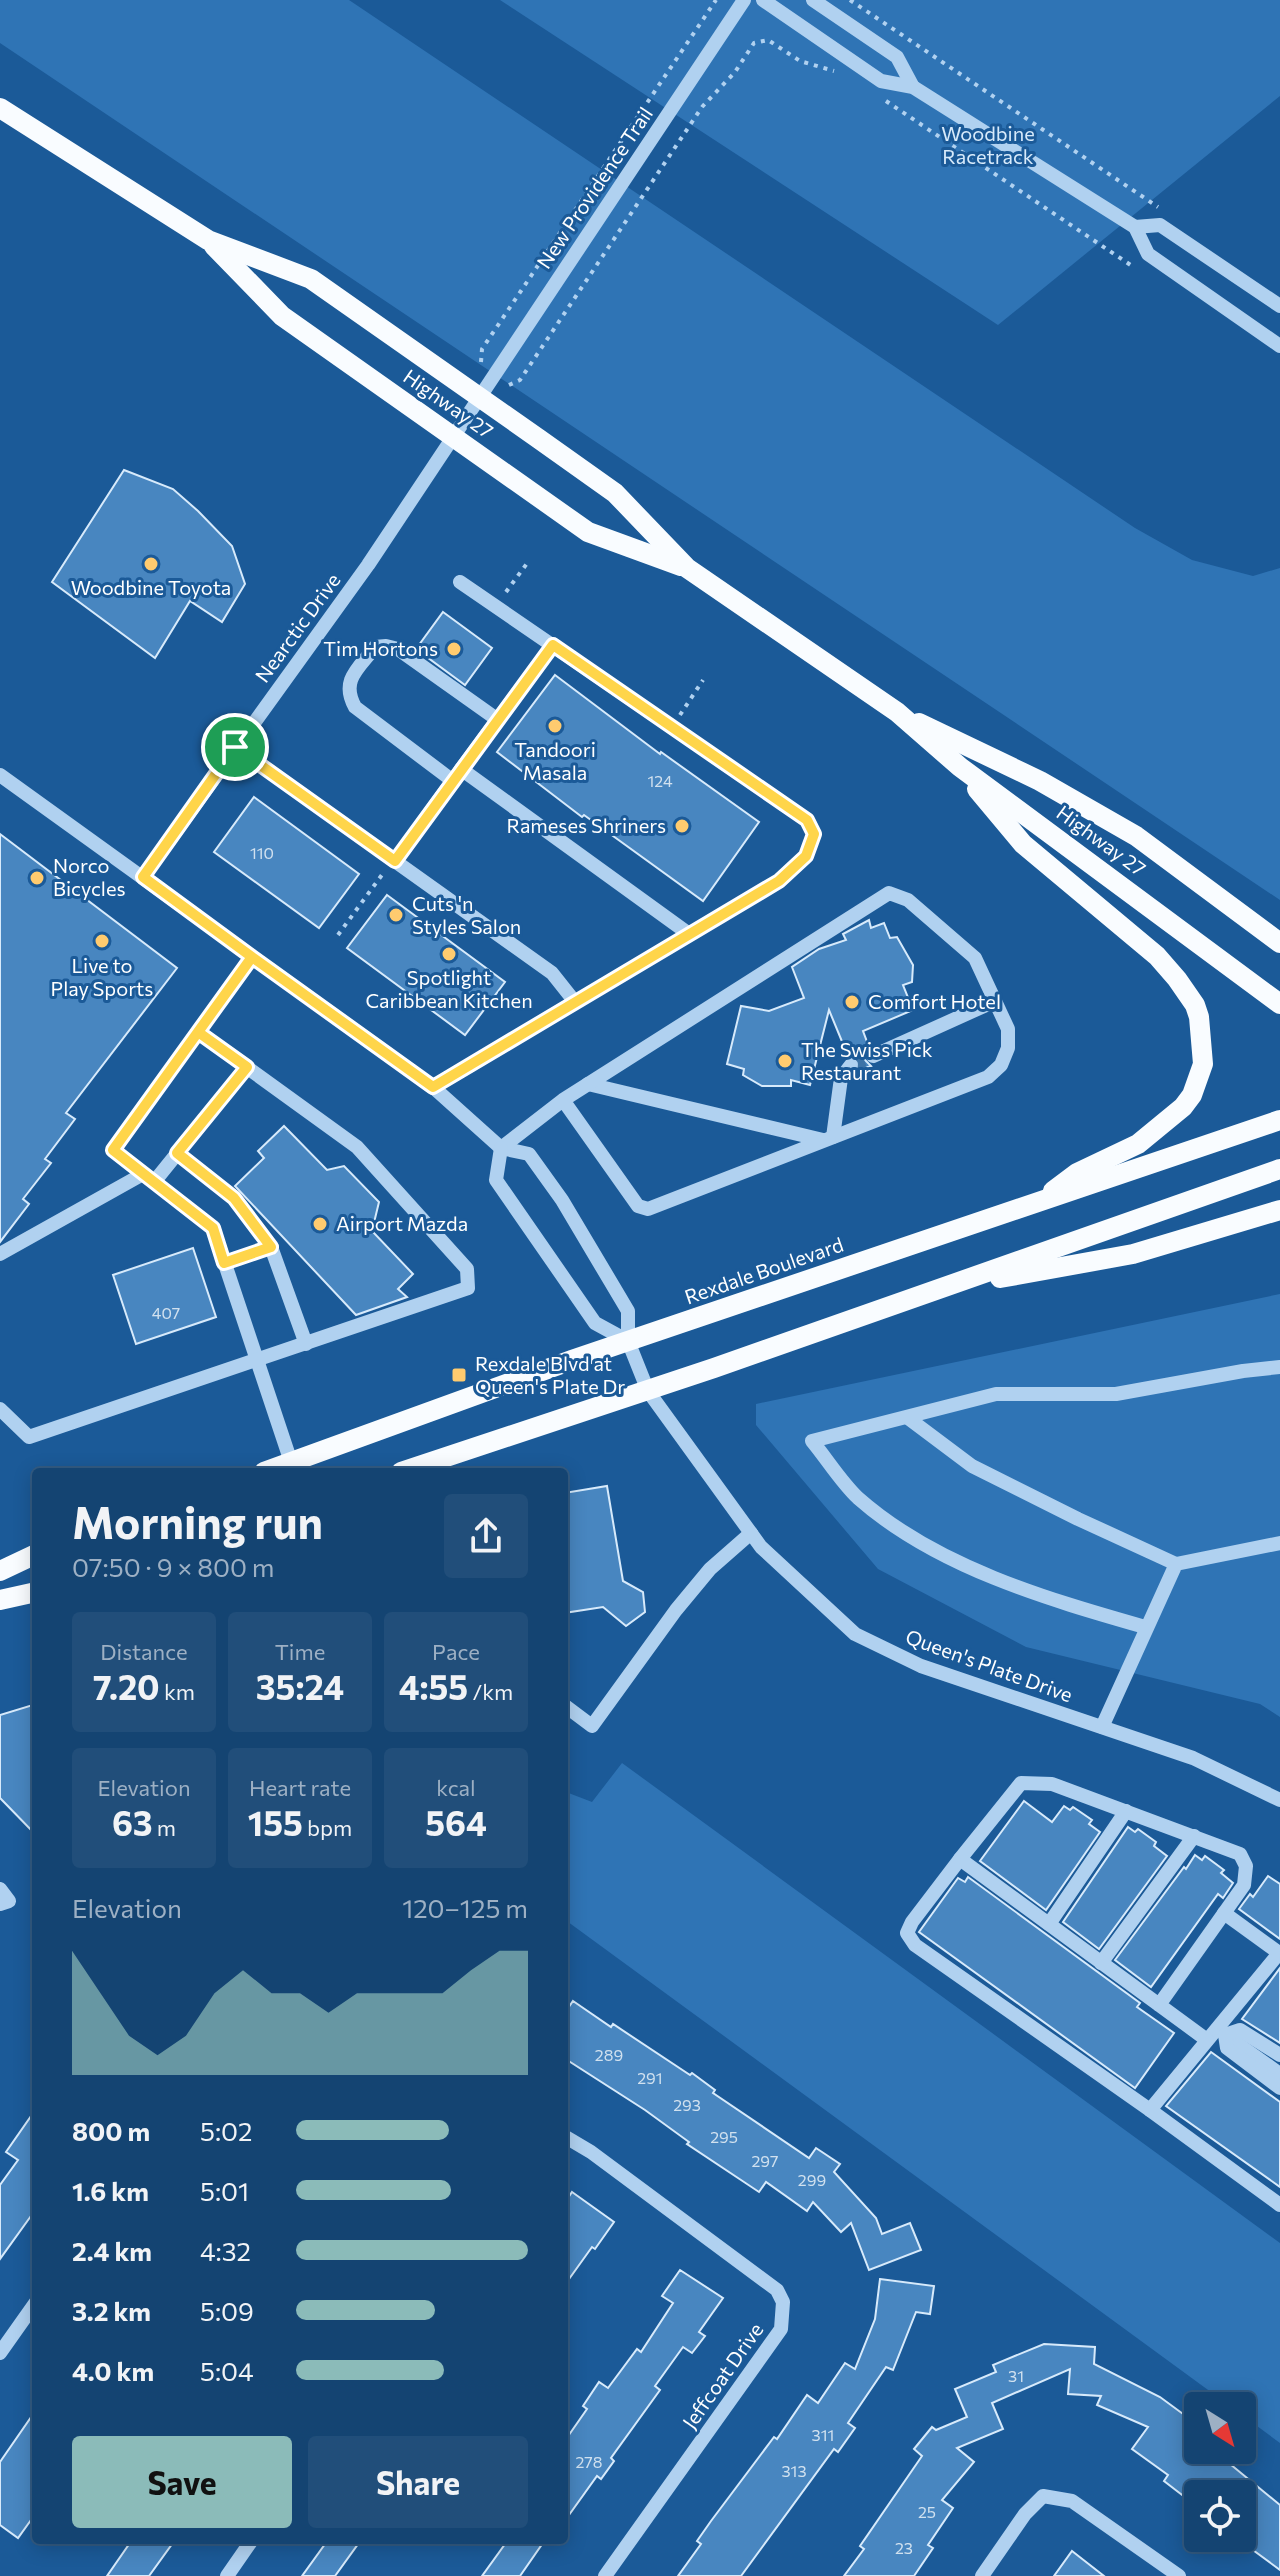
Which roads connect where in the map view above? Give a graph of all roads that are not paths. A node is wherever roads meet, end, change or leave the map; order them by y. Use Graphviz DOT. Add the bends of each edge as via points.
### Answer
graph roads {
  1 [pos="744,0"];
  2 [pos="763,0"];
  3 [pos="813,0"];
  4 [pos="913,87"];
  5 [pos="0,108"];
  6 [pos="1135,227"];
  7 [pos="208,240"];
  8 [pos="1280,306"];
  9 [pos="1277,338"];
  10 [pos="479,398"];
  11 [pos="453,437"];
  12 [pos="687,568"];
  13 [pos="460,582"];
  14 [pos="553,645"];
  15 [pos="897,712"];
  16 [pos="498,720"];
  17 [pos="235,747"];
  18 [pos="960,767"];
  19 [pos="0,775"];
  20 [pos="457,775"];
  21 [pos="394,860"];
  22 [pos="143,877"];
  23 [pos="689,934"];
  24 [pos="1280,943"];
  25 [pos="252,957"];
  26 [pos="995,1001"];
  27 [pos="575,1002"];
  28 [pos="1280,1004"];
  29 [pos="198,1032"];
  30 [pos="873,1056"];
  31 [pos="851,1065"];
  32 [pos="247,1067"];
  33 [pos="588,1084"];
  34 [pos="433,1087"];
  35 [pos="563,1100"];
  36 [pos="1280,1120"];
  37 [pos="828,1139"];
  38 [pos="501,1148"];
  39 [pos="177,1153"];
  40 [pos="1280,1169"];
  41 [pos="148,1178"];
  42 [pos="1036,1204"];
  43 [pos="1280,1210"];
  44 [pos="271,1247"];
  45 [pos="0,1254"];
  46 [pos="224,1263"];
  47 [pos="941,1289"];
  48 [pos="628,1341"];
  49 [pos="306,1344"];
  50 [pos="257,1360"];
  51 [pos="1280,1367"];
  52 [pos="648,1391"];
  53 [pos="0,1409"];
  54 [pos="908,1418"];
  55 [pos="291,1462"];
  56 [pos="275,1468"];
  57 [pos="413,1468"];
  58 [pos="751,1533"];
  59 [pos="1280,1543"];
  60 [pos="32,1556"];
  61 [pos="1176,1564"];
  62 [pos="0,1571"];
  63 [pos="32,1593"];
  64 [pos="0,1600"];
  65 [pos="1145,1627"];
  66 [pos="568,1708"];
  67 [pos="1102,1727"];
  68 [pos="1280,1800"];
  69 [pos="1126,1811"];
  70 [pos="1194,1836"];
  71 [pos="960,1859"];
  72 [pos="0,1889"];
  73 [pos="0,1904"];
  74 [pos="1224,1913"];
  75 [pos="1049,1924"];
  76 [pos="1279,1952"];
  77 [pos="1101,1963"];
  78 [pos="1159,2005"];
  79 [pos="1216,2035"];
  80 [pos="1280,2055"];
  81 [pos="1280,2074"];
  82 [pos="1280,2088"];
  83 [pos="1150,2110"];
  84 [pos="568,2138"];
  85 [pos="1280,2205"];
  86 [pos="32,2308"];
  87 [pos="0,2353"];
  88 [pos="249,2544"];
  89 [pos="227,2576"];
  90 [pos="605,2576"];
  91 [pos="982,2576"];
  92 [pos="1179,2576"];
  1 -- 10 [label="street, New Providence Trail"];
  2 -- 4 [label="street" via="881,81"];
  3 -- 4 [label="street" via="897,57"];
  4 -- 6 [label="street"];
  5 -- 7 [label="main road, Highway 27"];
  6 -- 8 [label="street" via="1160,225"];
  6 -- 9 [label="street" via="1148,254"];
  7 -- 10 [label="main road, Highway 27" via="311,279"];
  7 -- 11 [label="main road, Highway 27" via="282,316"];
  10 -- 11 [label="street, Nearctic Drive"];
  10 -- 12 [label="main road, Highway 27" via="615,493"];
  11 -- 12 [label="main road, Highway 27" via="588,532"];
  11 -- 17 [label="street, Nearctic Drive" via="368,565"];
  12 -- 15 [label="main road, Highway 27"];
  13 -- 14 [label="street"];
  14 -- 16 [label="street"];
  14 -- 23 [label="street" via="807,820 814,834 806,856 779,881"];
  15 -- 18 [label="main road, Highway 27"];
  15 -- 24 [label="main road, Highway 27" via="1040,781 1136,836"];
  16 -- 20 [label="street"];
  16 -- 20 [label="street" via="398,649 375,647 354,674 348,695 355,707"];
  17 -- 21 [label="street"];
  17 -- 22 [label="street, Nearctic Drive"];
  18 -- 28 [label="main road, Highway 27"];
  18 -- 42 [label="main road" via="1023,844 1157,956 1199,1017 1203,1064 1183,1107 1138,1144 1077,1173"];
  19 -- 22 [label="street, Queen's Plate Drive"];
  20 -- 21 [label="street"];
  20 -- 23 [label="street"];
  21 -- 27 [label="street" via="552,973"];
  22 -- 25 [label="street, Queen's Plate Drive"];
  23 -- 27 [label="street"];
  25 -- 29 [label="street"];
  25 -- 34 [label="street, Queen's Plate Drive"];
  26 -- 30 [label="street"];
  26 -- 33 [label="street" via="975,958 908,900 889,893"];
  26 -- 37 [label="street" via="1008,1029 1008,1048 988,1077"];
  27 -- 34 [label="street"];
  29 -- 32 [label="street"];
  29 -- 41 [label="street" via="113,1150"];
  31 -- 37 [label="street" via="841,1078"];
  32 -- 39 [label="street"];
  32 -- 49 [label="street" via="357,1147 467,1269 468,1288"];
  33 -- 35 [label="street"];
  33 -- 37 [label="street"];
  34 -- 38 [label="street, Queen's Plate Drive"];
  35 -- 37 [label="street" via="638,1206 648,1209"];
  35 -- 38 [label="street"];
  36 -- 42 [label="main road, Rexdale Boulevard"];
  38 -- 48 [label="street" via="496,1180 595,1323"];
  38 -- 48 [label="street, Queen's Plate Drive" via="529,1154 562,1200 628,1311"];
  39 -- 41 [label="street"];
  39 -- 44 [label="street" via="234,1198"];
  40 -- 47 [label="main road"];
  41 -- 45 [label="street"];
  41 -- 46 [label="street" via="213,1228"];
  42 -- 48 [label="main road, Rexdale Boulevard"];
  43 -- 47 [label="main road" via="1133,1254"];
  44 -- 46 [label="street"];
  44 -- 49 [label="street"];
  46 -- 50 [label="street"];
  47 -- 52 [label="main road"];
  48 -- 52 [label="street, Queen's Plate Drive"];
  48 -- 55 [label="main road, Rexdale Boulevard"];
  49 -- 50 [label="street"];
  50 -- 53 [label="street" via="29,1437"];
  50 -- 55 [label="street"];
  51 -- 54 [label="street" via="1116,1394 996,1394"];
  52 -- 57 [label="main road"];
  52 -- 58 [label="street, Queen's Plate Drive"];
  54 -- 61 [label="street" via="972,1466"];
  54 -- 65 [label="street" via="812,1441 857,1497 928,1548 1058,1602"];
  55 -- 56 [label="main road, Rexdale Boulevard"];
  58 -- 66 [label="street" via="684,1600 592,1726"];
  58 -- 67 [label="street, Queen's Plate Drive" via="855,1634 921,1666"];
  59 -- 61 [label="street"];
  60 -- 62 [label="main road"];
  61 -- 65 [label="street"];
  63 -- 64 [label="main road"];
  65 -- 67 [label="street"];
  67 -- 68 [label="street, Queen's Plate Drive" via="1193,1758"];
  69 -- 70 [label="street"];
  69 -- 71 [label="street" via="1052,1784 1021,1783"];
  69 -- 75 [label="street"];
  70 -- 74 [label="street" via="1240,1854 1246,1866 1244,1885"];
  70 -- 77 [label="street"];
  71 -- 75 [label="street"];
  71 -- 83 [label="street" via="912,1922 907,1933 915,1945"];
  72 -- 73 [label="street" via="9,1901"];
  74 -- 76 [label="street"];
  74 -- 78 [label="street"];
  75 -- 77 [label="street"];
  76 -- 79 [label="street"];
  77 -- 78 [label="street"];
  78 -- 79 [label="street"];
  79 -- 80 [label="street" via="1240,2030"];
  79 -- 81 [label="street"];
  79 -- 82 [label="street"];
  79 -- 83 [label="street"];
  83 -- 85 [label="street"];
  84 -- 90 [label="street, Jeffcoat Drive" via="777,2290 783,2302 781,2329"];
  86 -- 87 [label="street"];
  88 -- 89 [label="street"];
  91 -- 92 [label="street" via="1043,2496 1072,2501"];
}
